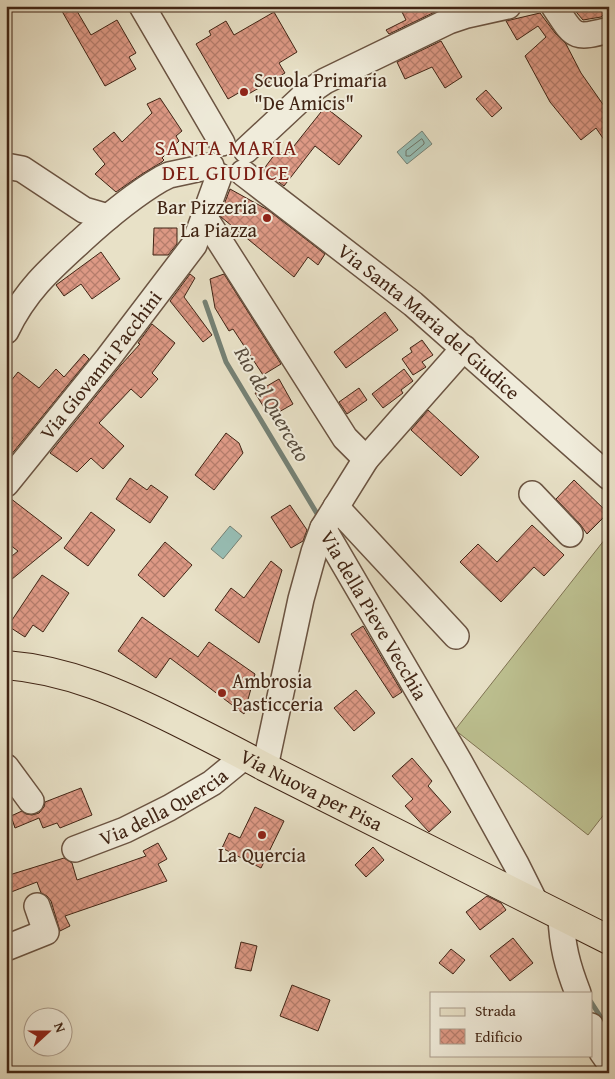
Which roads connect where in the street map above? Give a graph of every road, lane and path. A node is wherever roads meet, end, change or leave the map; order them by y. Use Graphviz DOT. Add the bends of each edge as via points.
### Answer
graph roads {
  1 [pos="142,6"];
  2 [pos="508,6"];
  3 [pos="554,6"];
  4 [pos="455,10"];
  5 [pos="609,30"];
  6 [pos="6,166"];
  7 [pos="230,166"];
  8 [pos="108,217"];
  9 [pos="205,218"];
  10 [pos="6,331"];
  11 [pos="464,348"];
  12 [pos="366,459"];
  13 [pos="609,477"];
  14 [pos="6,484"];
  15 [pos="532,494"];
  16 [pos="336,507"];
  17 [pos="323,528"];
  18 [pos="570,534"];
  19 [pos="456,636"];
  20 [pos="6,665"];
  21 [pos="255,761"];
  22 [pos="6,767"];
  23 [pos="31,801"];
  24 [pos="75,849"];
  25 [pos="536,904"];
  26 [pos="37,906"];
  27 [pos="561,916"];
  28 [pos="609,940"];
  29 [pos="6,948"];
  30 [pos="578,992"];
  31 [pos="592,1028"];
  32 [pos="609,1062"];
  1 -- 7 [label="street, Via Santa Maria del Giudice" via="222,143 238,143"];
  2 -- 4 [label="street"];
  3 -- 5 [label="street" via="577,35 589,36"];
  4 -- 7 [label="street" via="449,21 306,94"];
  6 -- 8 [label="street" via="22,169 84,210"];
  7 -- 8 [label="street" via="169,175"];
  7 -- 9 [label="street, Via Giovanni Pacchini"];
  7 -- 11 [label="street, Via Santa Maria del Giudice" via="377,275"];
  8 -- 10 [label="street" via="36,283"];
  9 -- 12 [label="street" via="345,438"];
  9 -- 14 [label="street, Via Giovanni Pacchini" via="194,246"];
  11 -- 12 [label="street, Via della Pieve Vecchia"];
  11 -- 13 [label="street, Via Santa Maria del Giudice"];
  12 -- 16 [label="street, Via della Pieve Vecchia"];
  15 -- 18 [label="street"];
  16 -- 17 [label="street, Via della Pieve Vecchia"];
  16 -- 19 [label="street"];
  17 -- 21 [label="street"];
  17 -- 25 [label="street, Via della Pieve Vecchia" via="459,761"];
  20 -- 21 [label="main road, Via Nuova per Pisa" via="53,671 109,689"];
  21 -- 24 [label="street, Via della Quercia" via="125,830"];
  21 -- 25 [label="main road, Via Nuova per Pisa"];
  22 -- 23 [label="street"];
  25 -- 27 [label="main road, Via Nuova per Pisa"];
  26 -- 29 [label="street" via="46,932"];
  27 -- 28 [label="main road, Via Nuova per Pisa"];
  27 -- 30 [label="street" via="561,938"];
  31 -- 32 [label="street"];
}
